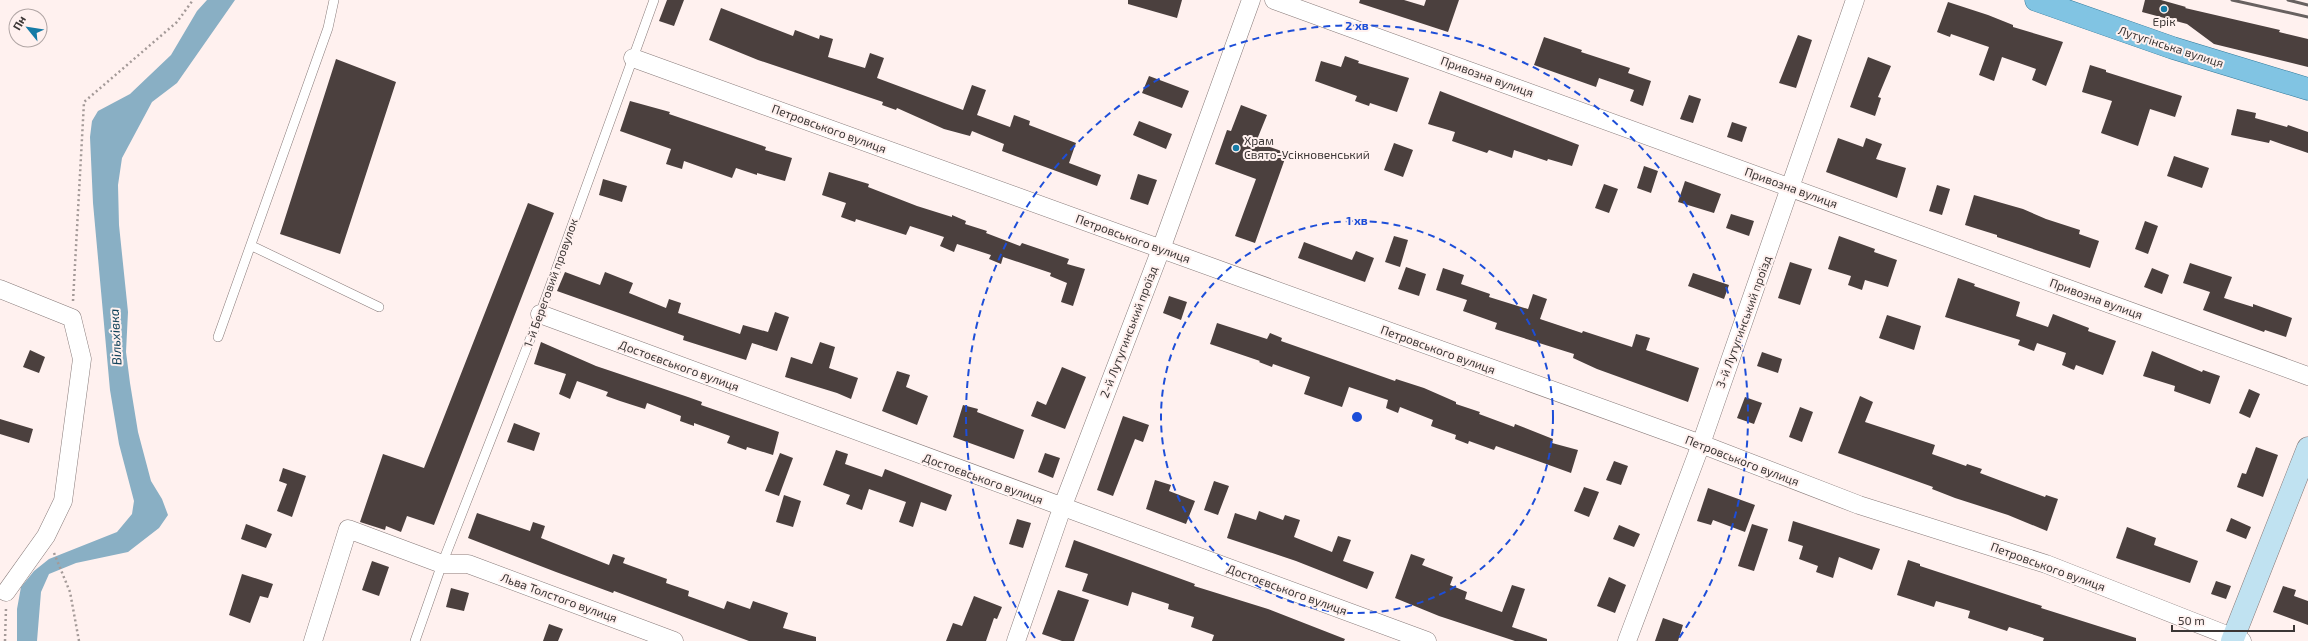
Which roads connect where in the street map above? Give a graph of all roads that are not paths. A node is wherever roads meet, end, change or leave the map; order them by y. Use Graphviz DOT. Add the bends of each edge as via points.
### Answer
graph roads {
  1 [pos="334,0"];
  2 [pos="654,0"];
  3 [pos="1251,0"];
  4 [pos="1274,0"];
  5 [pos="1855,0"];
  6 [pos="2036,0"];
  7 [pos="633,58"];
  8 [pos="2308,89"];
  9 [pos="1791,188"];
  10 [pos="252,246"];
  11 [pos="1161,249"];
  12 [pos="0,289"];
  13 [pos="379,307"];
  14 [pos="540,314"];
  15 [pos="218,337"];
  16 [pos="2308,376"];
  17 [pos="1701,444"];
  18 [pos="2308,448"];
  19 [pos="1062,508"];
  20 [pos="442,564"];
  21 [pos="6,592"];
  22 [pos="2236,640"];
  23 [pos="313,641"];
  24 [pos="415,641"];
  25 [pos="674,641"];
  26 [pos="1016,641"];
  27 [pos="1427,641"];
  28 [pos="1627,641"];
  1 -- 10 [label="lane" via="328,28"];
  2 -- 7 [label="lane, 1-й Береговий провулок"];
  3 -- 11 [label="street, 2-й Лутугинський проїзд"];
  4 -- 9 [label="street, Привозна вулиця"];
  5 -- 9 [label="street, 3-й Лутугинський проїзд"];
  6 -- 8 [label="main road, Лутугінська вулиця" via="2173,48"];
  7 -- 11 [label="street, Петровського вулиця"];
  7 -- 14 [label="lane, 1-й Береговий провулок"];
  9 -- 16 [label="street, Привозна вулиця"];
  9 -- 17 [label="street, 3-й Лутугинський проїзд"];
  10 -- 13 [label="lane"];
  10 -- 15 [label="lane"];
  11 -- 17 [label="street, Петровського вулиця"];
  11 -- 19 [label="street, 2-й Лутугинський проїзд"];
  12 -- 21 [label="street" via="72,318 82,359 63,501 46,536"];
  14 -- 19 [label="street, Достоєвського вулиця"];
  14 -- 20 [label="lane, 1-й Береговий провулок"];
  17 -- 22 [label="street, Петровського вулиця" via="1859,505 2046,564"];
  17 -- 28 [label="street, 3-й Лутугинський проїзд"];
  18 -- 22 [label="street"];
  19 -- 26 [label="street, 2-й Лутугинський проїзд"];
  19 -- 27 [label="street, Достоєвського вулиця"];
  20 -- 23 [label="street" via="348,529"];
  20 -- 24 [label="lane, 1-й Береговий провулок"];
  20 -- 25 [label="street, Льва Толстого вулиця" via="468,564"];
}
